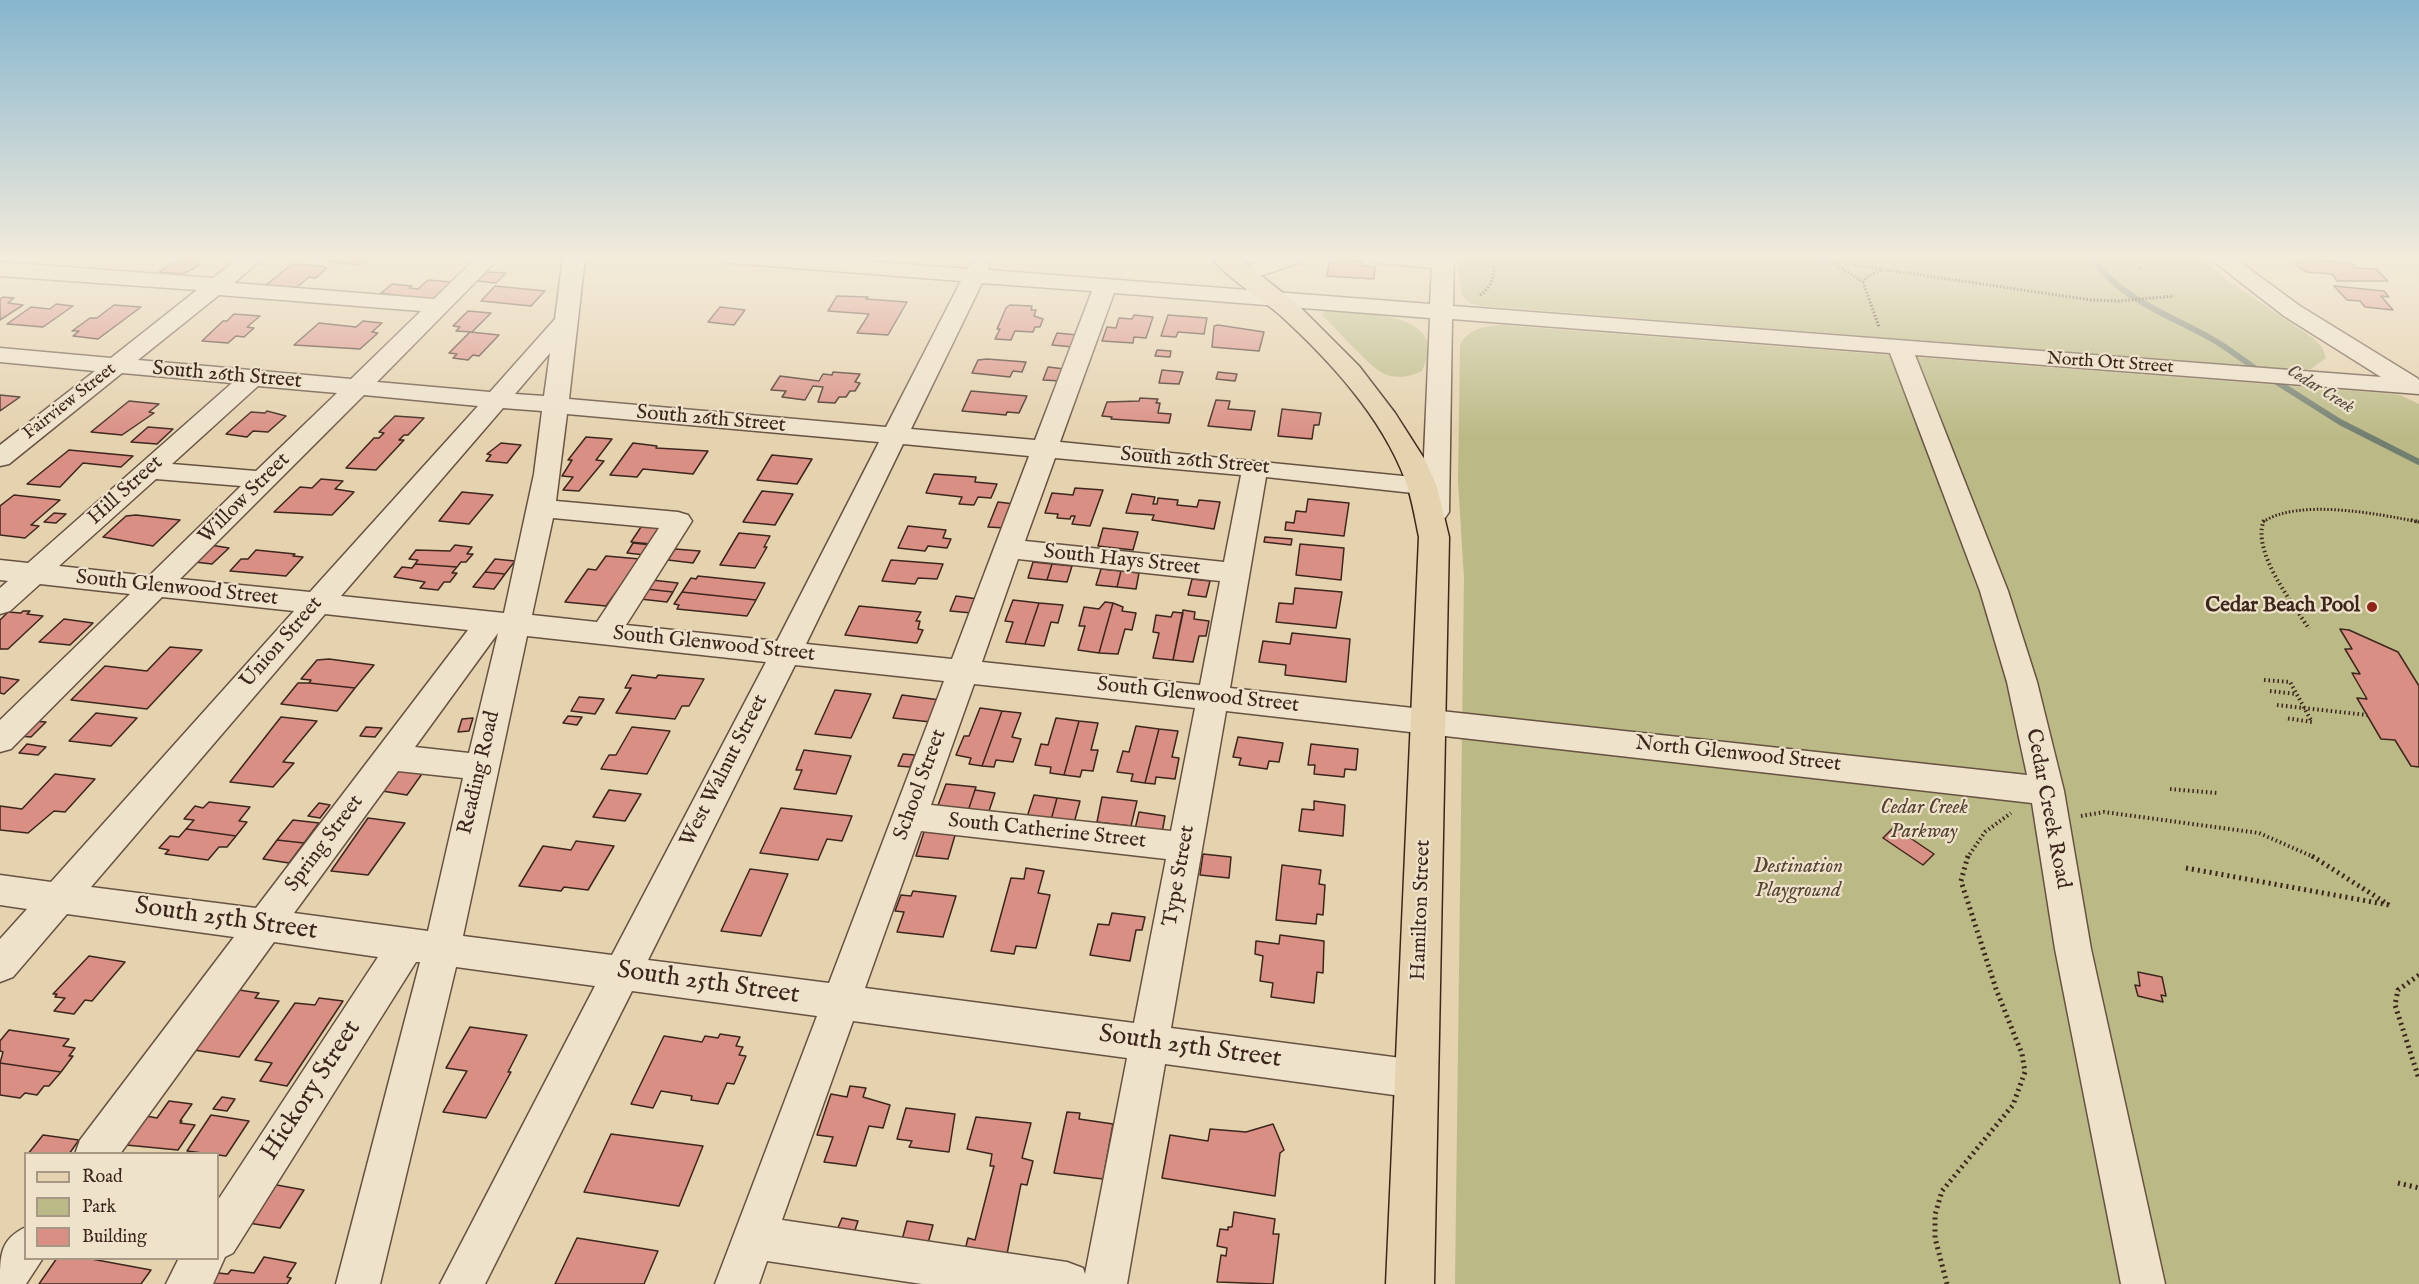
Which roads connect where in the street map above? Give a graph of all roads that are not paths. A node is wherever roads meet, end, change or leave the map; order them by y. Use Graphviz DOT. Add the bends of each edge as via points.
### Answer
graph roads {
  1 [pos="177,317"];
  2 [pos="429,317"];
  3 [pos="566,317"];
  4 [pos="955,317"];
  5 [pos="1093,317"];
  6 [pos="1298,317"];
  7 [pos="1443,317"];
  8 [pos="1519,317"];
  9 [pos="2303,317"];
  10 [pos="565,322"];
  11 [pos="2317,327"];
  12 [pos="1891,341"];
  13 [pos="0,355"];
  14 [pos="117,365"];
  15 [pos="2287,376"];
  16 [pos="252,378"];
  17 [pos="357,388"];
  18 [pos="2418,388"];
  19 [pos="496,401"];
  20 [pos="555,406"];
  21 [pos="896,436"];
  22 [pos="1044,449"];
  23 [pos="0,458"];
  24 [pos="1256,468"];
  25 [pos="151,470"];
  26 [pos="263,480"];
  27 [pos="1421,486"];
  28 [pos="541,508"];
  29 [pos="1434,537"];
  30 [pos="1008,549"];
  31 [pos="0,570"];
  32 [pos="1236,573"];
  33 [pos="34,574"];
  34 [pos="156,586"];
  35 [pos="317,603"];
  36 [pos="0,604"];
  37 [pos="503,623"];
  38 [pos="605,634"];
  39 [pos="786,653"];
  40 [pos="962,671"];
  41 [pos="1213,698"];
  42 [pos="1429,720"];
  43 [pos="0,740"];
  44 [pos="389,757"];
  45 [pos="482,766"];
  46 [pos="2033,800"];
  47 [pos="909,816"];
  48 [pos="1185,847"];
  49 [pos="0,890"];
  50 [pos="59,898"];
  51 [pos="265,925"];
  52 [pos="424,946"];
  53 [pos="0,965"];
  54 [pos="622,973"];
  55 [pos="841,1002"];
  56 [pos="1150,1042"];
  57 [pos="1416,1078"];
  58 [pos="96,1152"];
  59 [pos="219,1237"];
  60 [pos="754,1237"];
  61 [pos="24,1251"];
  62 [pos="203,1260"];
  63 [pos="0,1282"];
  64 [pos="188,1284"];
  65 [pos="358,1284"];
  66 [pos="462,1284"];
  67 [pos="737,1284"];
  68 [pos="1067,1284"];
  69 [pos="1105,1284"];
  70 [pos="1410,1284"];
  71 [pos="2143,1284"];
  1 -- 14 [label="street, Fairview Street"];
  2 -- 17 [label="street, Willow Street"];
  3 -- 10 [label="street, Reading Road"];
  4 -- 21 [label="street, West Walnut Street"];
  5 -- 22 [label="street, School Street"];
  6 -- 27 [label="main road, Hamilton Street" via="1360,383 1401,444"];
  7 -- 29 [label="street, Hamilton Street"];
  8 -- 12 [label="street, North Ott Street"];
  9 -- 11 [label="street"];
  10 -- 19 [label="street, Union Street"];
  10 -- 20 [label="street, Reading Road"];
  11 -- 15 [label="street" via="2332,362 2319,372"];
  11 -- 18 [label="street"];
  12 -- 15 [label="street, North Ott Street"];
  12 -- 46 [label="street, Cedar Creek Road" via="1994,591 2022,682"];
  13 -- 14 [label="street, South 26th Street"];
  14 -- 16 [label="street, South 26th Street"];
  14 -- 23 [label="street, Fairview Street"];
  15 -- 18 [label="street, North Ott Street"];
  16 -- 17 [label="street, South 26th Street"];
  16 -- 25 [label="street, Hill Street"];
  17 -- 19 [label="street, South 26th Street"];
  17 -- 26 [label="street, Willow Street"];
  19 -- 20 [label="street, South 26th Street"];
  19 -- 35 [label="street, Union Street"];
  20 -- 21 [label="street, South 26th Street"];
  20 -- 28 [label="street, Reading Road"];
  21 -- 22 [label="street, South 26th Street"];
  21 -- 39 [label="street, West Walnut Street"];
  22 -- 24 [label="street, South 26th Street"];
  22 -- 30 [label="street, School Street"];
  24 -- 27 [label="street, South 26th Street"];
  24 -- 32 [label="street, Type Street"];
  25 -- 26 [label="street"];
  25 -- 33 [label="street, Hill Street"];
  26 -- 34 [label="street, Willow Street"];
  27 -- 29 [label="main road, Hamilton Street"];
  28 -- 37 [label="street, Reading Road"];
  28 -- 38 [label="street" via="678,521"];
  29 -- 42 [label="main road, Hamilton Street"];
  30 -- 32 [label="street, South Hays Street"];
  30 -- 40 [label="street, School Street"];
  31 -- 33 [label="street, South Glenwood Street"];
  32 -- 41 [label="street, Type Street"];
  33 -- 34 [label="street, South Glenwood Street"];
  33 -- 36 [label="street, Hill Street"];
  34 -- 35 [label="street, South Glenwood Street"];
  34 -- 43 [label="street, Willow Street"];
  35 -- 37 [label="street, South Glenwood Street"];
  35 -- 50 [label="street, Union Street"];
  37 -- 38 [label="street, South Glenwood Street"];
  37 -- 44 [label="street, Spring Street"];
  37 -- 45 [label="street, Reading Road"];
  38 -- 39 [label="street, South Glenwood Street"];
  39 -- 40 [label="street, South Glenwood Street"];
  39 -- 54 [label="street, West Walnut Street"];
  40 -- 41 [label="street, South Glenwood Street"];
  40 -- 47 [label="street, School Street"];
  41 -- 42 [label="street, South Glenwood Street"];
  41 -- 48 [label="street, Type Street"];
  42 -- 46 [label="street, North Glenwood Street"];
  42 -- 57 [label="main road, Hamilton Street"];
  44 -- 45 [label="street"];
  44 -- 51 [label="street, Spring Street"];
  45 -- 52 [label="street, Reading Road"];
  46 -- 71 [label="street, Cedar Creek Road" via="2073,949"];
  47 -- 48 [label="street, South Catherine Street"];
  47 -- 55 [label="street, School Street"];
  48 -- 56 [label="street, Type Street"];
  49 -- 50 [label="street, South 25th Street"];
  50 -- 51 [label="street, South 25th Street"];
  50 -- 53 [label="street, Union Street"];
  51 -- 52 [label="street, South 25th Street"];
  51 -- 58 [label="street, Spring Street"];
  52 -- 54 [label="street, South 25th Street"];
  52 -- 59 [label="street, Hickory Street"];
  52 -- 65 [label="street, Reading Road" via="427,1017"];
  54 -- 55 [label="street, South 25th Street"];
  54 -- 66 [label="street, West Walnut Street"];
  55 -- 56 [label="street, South 25th Street"];
  55 -- 60 [label="street, School Street"];
  56 -- 57 [label="street, South 25th Street"];
  56 -- 69 [label="street, Type Street"];
  57 -- 70 [label="main road, Hamilton Street"];
  60 -- 67 [label="street, School Street"];
  60 -- 68 [label="street"];
  61 -- 63 [label="street"];
  62 -- 64 [label="street"];
}
